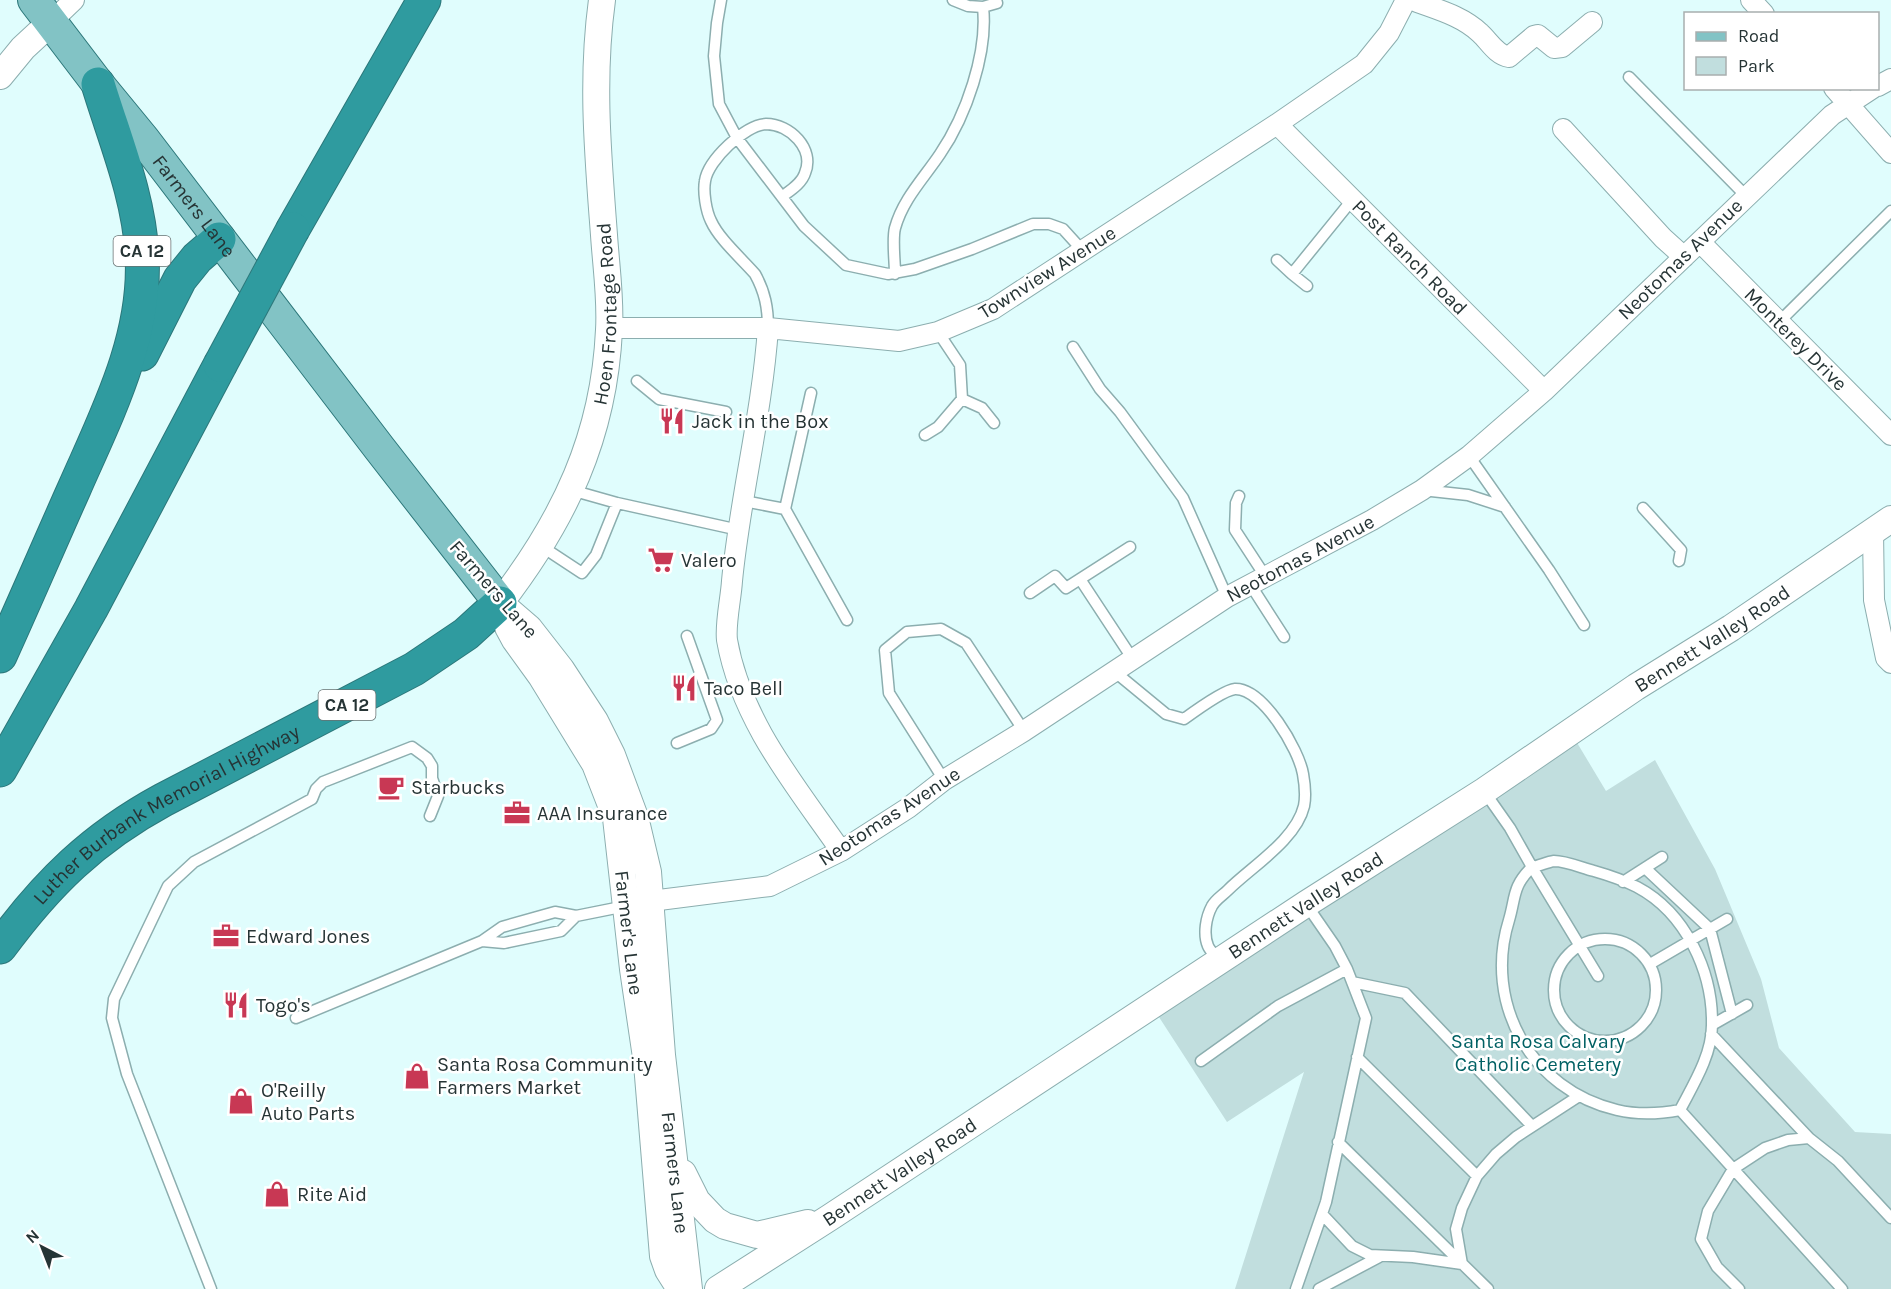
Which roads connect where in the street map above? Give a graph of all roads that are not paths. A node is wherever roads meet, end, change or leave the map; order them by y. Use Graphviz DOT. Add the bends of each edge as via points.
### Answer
graph roads {
  1 [pos="74,0"];
  2 [pos="424,0"];
  3 [pos="602,0"];
  4 [pos="721,0"];
  5 [pos="953,0"];
  6 [pos="996,0"];
  7 [pos="1406,0"];
  8 [pos="1412,0"];
  9 [pos="1751,0"];
  10 [pos="983,7"];
  11 [pos="42,11"];
  12 [pos="1762,12"];
  13 [pos="1592,22"];
  14 [pos="0,76"];
  15 [pos="1629,77"];
  16 [pos="98,84"];
  17 [pos="1836,90"];
  18 [pos="1870,90"];
  19 [pos="1847,104"];
  20 [pos="1277,124"];
  21 [pos="1563,129"];
  22 [pos="737,138"];
  23 [pos="1891,153"];
  24 [pos="783,196"];
  25 [pos="1746,196"];
  26 [pos="1352,200"];
  27 [pos="1891,211"];
  28 [pos="219,239"];
  29 [pos="1701,242"];
  30 [pos="1083,251"];
  31 [pos="1684,257"];
  32 [pos="1277,260"];
  33 [pos="896,274"];
  34 [pos="1292,274"];
  35 [pos="1307,286"];
  36 [pos="1779,322"];
  37 [pos="609,328"];
  38 [pos="768,328"];
  39 [pos="938,332"];
  40 [pos="1073,347"];
  41 [pos="637,381"];
  42 [pos="1544,391"];
  43 [pos="811,393"];
  44 [pos="962,399"];
  45 [pos="726,412"];
  46 [pos="105,418"];
  47 [pos="994,423"];
  48 [pos="925,435"];
  49 [pos="1891,435"];
  50 [pos="1469,456"];
  51 [pos="571,490"];
  52 [pos="1422,490"];
  53 [pos="1239,496"];
  54 [pos="744,501"];
  55 [pos="616,503"];
  56 [pos="1505,507"];
  57 [pos="1643,508"];
  58 [pos="785,509"];
  59 [pos="1882,525"];
  60 [pos="739,530"];
  61 [pos="541,546"];
  62 [pos="1130,548"];
  63 [pos="1679,561"];
  64 [pos="1080,579"];
  65 [pos="1258,580"];
  66 [pos="1030,593"];
  67 [pos="1227,597"];
  68 [pos="500,603"];
  69 [pos="847,620"];
  70 [pos="1584,625"];
  71 [pos="687,636"];
  72 [pos="1284,637"];
  73 [pos="0,656"];
  74 [pos="1132,658"];
  75 [pos="1891,663"];
  76 [pos="1115,672"];
  77 [pos="1024,731"];
  78 [pos="678,743"];
  79 [pos="0,770"];
  80 [pos="944,780"];
  81 [pos="1484,791"];
  82 [pos="430,816"];
  83 [pos="841,851"];
  84 [pos="1662,857"];
  85 [pos="1532,867"];
  86 [pos="1645,868"];
  87 [pos="1623,882"];
  88 [pos="639,903"];
  89 [pos="1306,904"];
  90 [pos="576,916"];
  91 [pos="1727,919"];
  92 [pos="1710,929"];
  93 [pos="482,941"];
  94 [pos="1690,941"];
  95 [pos="1580,946"];
  96 [pos="0,947"];
  97 [pos="1220,960"];
  98 [pos="1650,964"];
  99 [pos="1347,969"];
  100 [pos="1598,976"];
  101 [pos="1352,982"];
  102 [pos="1748,1005"];
  103 [pos="1732,1014"];
  104 [pos="296,1018"];
  105 [pos="1712,1030"];
  106 [pos="1358,1057"];
  107 [pos="1201,1061"];
  108 [pos="1578,1096"];
  109 [pos="1680,1110"];
  110 [pos="1531,1125"];
  111 [pos="1809,1138"];
  112 [pos="1338,1142"];
  113 [pos="675,1157"];
  114 [pos="1733,1169"];
  115 [pos="1477,1176"];
  116 [pos="1322,1214"];
  117 [pos="829,1218"];
  118 [pos="1891,1218"];
  119 [pos="1379,1257"];
  120 [pos="1462,1264"];
  121 [pos="211,1289"];
  122 [pos="680,1289"];
  123 [pos="689,1289"];
  124 [pos="718,1289"];
  125 [pos="1296,1289"];
  126 [pos="1319,1289"];
  127 [pos="1488,1289"];
  128 [pos="1739,1289"];
  129 [pos="1842,1289"];
  1 -- 11 [label="street"];
  2 -- 79 [label="highway, bridge" via="293,229 92,609"];
  3 -- 37 [label="street, Hoen Frontage Road" via="595,112"];
  4 -- 22 [label="lane" via="714,56 719,104"];
  5 -- 10 [label="lane"];
  6 -- 10 [label="lane" via="997,3"];
  7 -- 20 [label="street, Townview Avenue" via="1389,33 1364,64"];
  8 -- 13 [label="street" via="1466,21 1497,51 1509,57 1534,36 1554,48 1562,47"];
  9 -- 12 [label="street"];
  10 -- 33 [label="lane" via="985,22 964,113 913,189 895,228"];
  11 -- 14 [label="street" via="23,48"];
  11 -- 16 [label="main road, Farmers Lane / CA 12"];
  15 -- 25 [label="lane"];
  16 -- 28 [label="main road, Farmers Lane / CA 12"];
  16 -- 46 [label="highway, CA 12" via="134,200 142,258 135,337"];
  17 -- 19 [label="street"];
  18 -- 19 [label="street, Neotomas Avenue"];
  19 -- 23 [label="street"];
  19 -- 25 [label="street, Neotomas Avenue"];
  20 -- 26 [label="street, Post Ranch Road"];
  20 -- 30 [label="street, Townview Avenue"];
  21 -- 31 [label="street"];
  22 -- 24 [label="lane"];
  22 -- 24 [label="lane" via="748,129 765,124 785,128 801,142 806,172"];
  22 -- 38 [label="lane" via="711,164 705,181 707,204 711,221 760,283 768,308"];
  24 -- 33 [label="lane" via="804,226 846,265"];
  25 -- 29 [label="street, Neotomas Avenue"];
  26 -- 34 [label="lane"];
  26 -- 42 [label="street, Post Ranch Road"];
  27 -- 36 [label="lane"];
  28 -- 46 [label="highway" via="190,265 175,286 154,333"];
  28 -- 68 [label="main road, Farmers Lane / CA 12"];
  29 -- 31 [label="street, Neotomas Avenue"];
  29 -- 36 [label="street, Monterey Drive"];
  30 -- 33 [label="lane" via="1063,229 1033,224"];
  30 -- 39 [label="street, Townview Avenue" via="993,309"];
  31 -- 42 [label="street, Neotomas Avenue"];
  32 -- 34 [label="lane"];
  34 -- 35 [label="lane"];
  36 -- 49 [label="street, Monterey Drive"];
  37 -- 38 [label="street, Townview Avenue"];
  37 -- 51 [label="street, Hoen Frontage Road" via="597,413"];
  38 -- 39 [label="street, Townview Avenue" via="899,341"];
  38 -- 54 [label="street"];
  39 -- 44 [label="lane" via="960,365"];
  40 -- 67 [label="lane" via="1183,498"];
  41 -- 45 [label="lane" via="659,399"];
  42 -- 50 [label="street, Neotomas Avenue"];
  43 -- 58 [label="lane"];
  44 -- 47 [label="lane" via="982,408"];
  44 -- 48 [label="lane" via="938,427"];
  46 -- 73 [label="highway, CA 12"];
  50 -- 52 [label="street, Neotomas Avenue"];
  50 -- 56 [label="lane"];
  51 -- 55 [label="lane"];
  51 -- 61 [label="street, Hoen Frontage Road"];
  52 -- 56 [label="lane" via="1468,495"];
  52 -- 65 [label="street, Neotomas Avenue"];
  53 -- 65 [label="lane" via="1235,530"];
  54 -- 58 [label="lane"];
  54 -- 60 [label="street"];
  55 -- 60 [label="lane"];
  55 -- 61 [label="lane" via="596,555 582,573"];
  56 -- 70 [label="lane"];
  57 -- 63 [label="lane" via="1681,550"];
  58 -- 69 [label="lane"];
  59 -- 75 [label="street" via="1874,600 1886,658"];
  59 -- 81 [label="street, Bennett Valley Road"];
  60 -- 83 [label="street" via="727,639 742,691 762,738"];
  61 -- 68 [label="street, Hoen Frontage Road"];
  62 -- 64 [label="lane"];
  64 -- 66 [label="lane" via="1066,588 1055,576"];
  64 -- 74 [label="lane"];
  65 -- 67 [label="street, Neotomas Avenue"];
  65 -- 72 [label="lane"];
  67 -- 74 [label="street, Neotomas Avenue"];
  68 -- 88 [label="street, Farmers Lane" via="529,628 561,669 599,729 626,787 648,872"];
  68 -- 96 [label="highway, Luther Burbank Memorial Highway / CA 12" via="466,634 414,669 163,800 109,833 61,873"];
  71 -- 78 [label="lane" via="717,720 711,729"];
  74 -- 76 [label="street, Neotomas Avenue"];
  76 -- 77 [label="street, Neotomas Avenue"];
  76 -- 97 [label="lane" via="1166,714 1184,718 1234,689 1248,692 1263,703 1298,756 1305,792 1304,808 1294,827 1212,904 1206,925 1208,946"];
  77 -- 80 [label="street, Neotomas Avenue"];
  77 -- 80 [label="lane" via="966,643 941,629 908,632 885,650 889,693"];
  80 -- 83 [label="street, Neotomas Avenue"];
  81 -- 85 [label="lane"];
  81 -- 89 [label="street, Bennett Valley Road"];
  82 -- 121 [label="lane" via="438,796 432,766 428,758 412,747 323,782 312,799 194,862 168,886 114,999 112,1018 127,1074"];
  83 -- 88 [label="street, Neotomas Avenue" via="770,886"];
  84 -- 86 [label="lane"];
  85 -- 87 [label="lane" via="1555,861"];
  85 -- 95 [label="lane"];
  85 -- 108 [label="lane" via="1516,888 1504,935 1503,989 1521,1040 1556,1081"];
  86 -- 87 [label="lane"];
  86 -- 92 [label="lane"];
  87 -- 94 [label="lane" via="1657,901"];
  88 -- 90 [label="lane"];
  88 -- 113 [label="street, Farmers Lane"];
  88 -- 122 [label="street, Farmer's Lane" via="633,969 647,1064 663,1256"];
  89 -- 97 [label="street, Bennett Valley Road"];
  89 -- 99 [label="lane"];
  90 -- 93 [label="lane" via="555,912 502,927"];
  90 -- 93 [label="lane" via="561,931 504,943"];
  91 -- 92 [label="lane"];
  92 -- 94 [label="lane"];
  92 -- 103 [label="lane"];
  93 -- 104 [label="lane"];
  94 -- 98 [label="lane"];
  94 -- 105 [label="lane" via="1709,990"];
  95 -- 98 [label="lane" via="1604,939 1620,941 1635,948"];
  95 -- 98 [label="lane" via="1561,964 1554,997 1559,1014 1570,1028 1592,1041 1626,1038 1646,1022 1657,991"];
  95 -- 100 [label="lane"];
  97 -- 117 [label="street, Bennett Valley Road"];
  99 -- 101 [label="lane"];
  99 -- 107 [label="lane" via="1278,1006"];
  101 -- 106 [label="lane" via="1366,1018"];
  101 -- 110 [label="lane" via="1405,993"];
  102 -- 103 [label="lane"];
  103 -- 105 [label="lane"];
  105 -- 109 [label="lane" via="1700,1071"];
  105 -- 111 [label="lane"];
  106 -- 112 [label="lane"];
  106 -- 115 [label="lane"];
  108 -- 109 [label="lane" via="1618,1110"];
  108 -- 110 [label="lane"];
  109 -- 114 [label="lane"];
  110 -- 115 [label="lane"];
  111 -- 114 [label="lane" via="1765,1148"];
  111 -- 118 [label="lane" via="1838,1161"];
  112 -- 116 [label="lane"];
  112 -- 120 [label="lane"];
  113 -- 117 [label="street" via="697,1201 725,1226 757,1235"];
  113 -- 123 [label="street, Farmers Lane"];
  114 -- 128 [label="lane" via="1708,1210 1701,1239 1718,1267"];
  114 -- 129 [label="lane"];
  115 -- 120 [label="lane" via="1456,1229"];
  116 -- 119 [label="lane" via="1352,1246"];
  116 -- 125 [label="lane"];
  117 -- 124 [label="street, Bennett Valley Road"];
  119 -- 120 [label="lane"];
  119 -- 126 [label="lane"];
  120 -- 127 [label="lane"];
}
